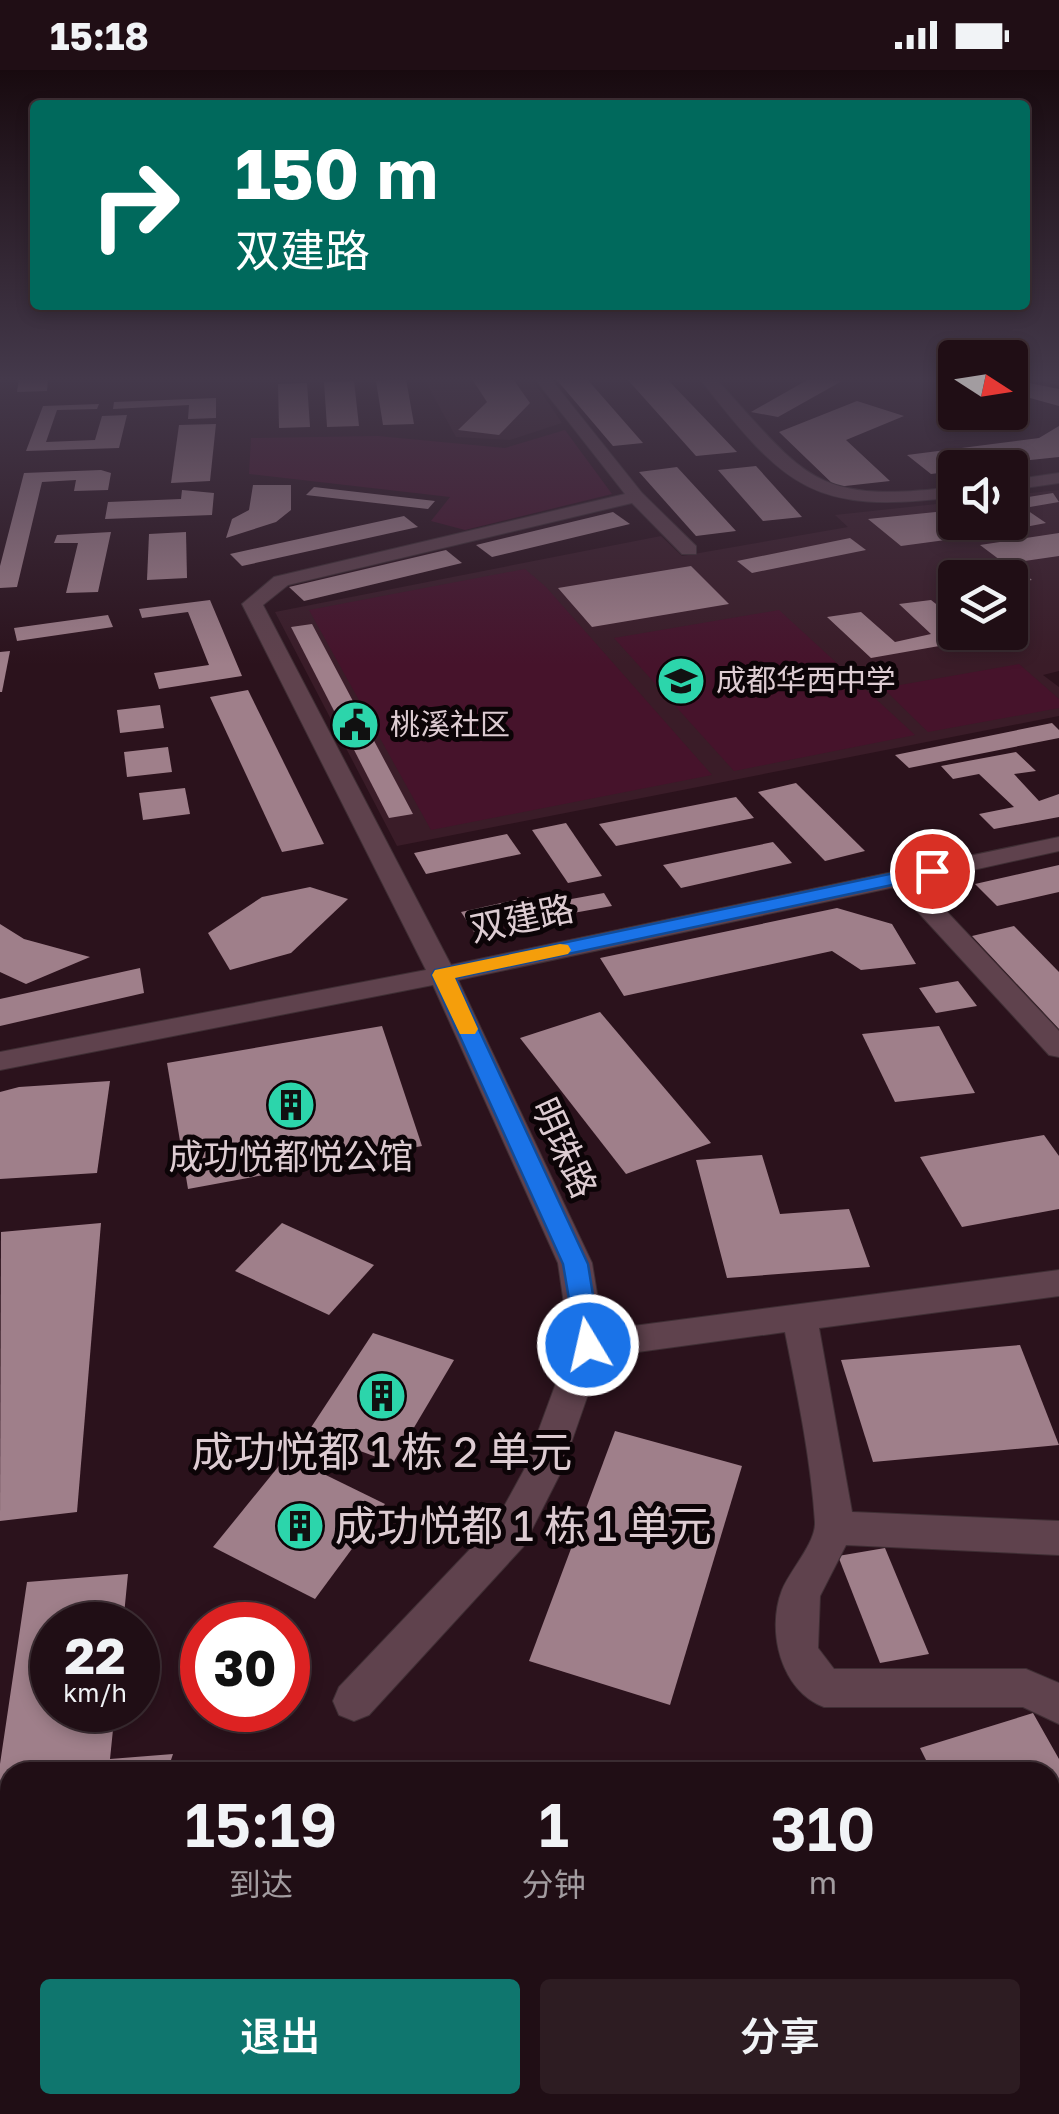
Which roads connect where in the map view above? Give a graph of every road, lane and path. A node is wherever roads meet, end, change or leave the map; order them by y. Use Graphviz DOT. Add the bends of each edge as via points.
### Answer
graph roads {
  1 [pos="618,474"];
  2 [pos="803,474"];
  3 [pos="1059,478"];
  4 [pos="1028,482"];
  5 [pos="938,493"];
  6 [pos="636,497"];
  7 [pos="688,550"];
  8 [pos="1059,844"];
  9 [pos="901,878"];
  10 [pos="442,975"];
  11 [pos="1059,1048"];
  12 [pos="0,1060"];
  13 [pos="1059,1283"];
  14 [pos="799,1317"];
  15 [pos="588,1345"];
  16 [pos="834,1528"];
  17 [pos="1059,1538"];
  18 [pos="354,1700"];
  19 [pos="1059,1704"];
  1 -- 6 [label="street"];
  2 -- 5 [label="street" via="824,489 866,499"];
  3 -- 4 [label="street"];
  6 -- 7 [label="street"];
  6 -- 10 [label="street, 明珠路" via="281,581 252,604"];
  8 -- 9 [label="street, 双建路"];
  9 -- 10 [label="street, 双建路"];
  9 -- 11 [label="street"];
  10 -- 12 [label="street, 双建路"];
  10 -- 15 [label="street, 明珠路" via="576,1264"];
  13 -- 14 [label="street"];
  14 -- 15 [label="street"];
  14 -- 16 [label="street"];
  15 -- 18 [label="street, 明珠路" via="542,1472 509,1535"];
  16 -- 17 [label="street"];
  16 -- 19 [label="street" via="800,1595 796,1653 824,1688 1026,1688"];
}
